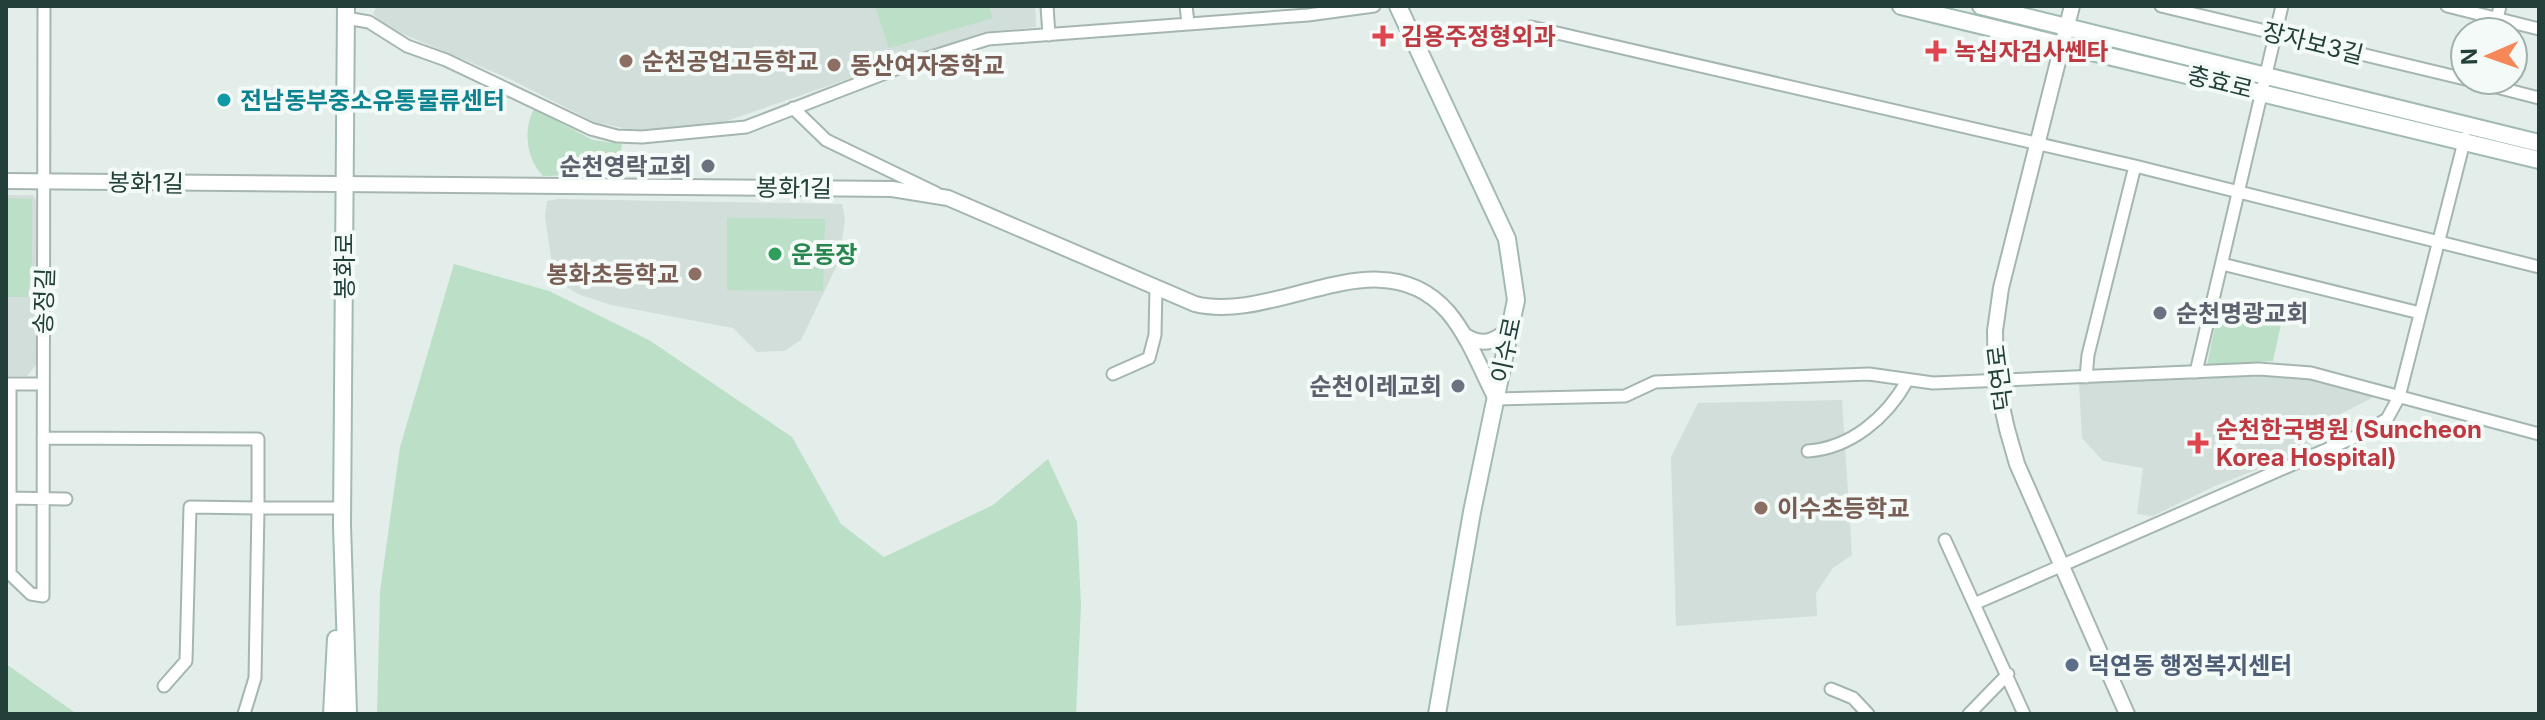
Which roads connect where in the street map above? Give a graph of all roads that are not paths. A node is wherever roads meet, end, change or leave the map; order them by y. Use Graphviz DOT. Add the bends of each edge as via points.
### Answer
graph roads {
  1 [pos="44,6"];
  2 [pos="1047,6"];
  3 [pos="1186,6"];
  4 [pos="1374,6"];
  5 [pos="1398,6"];
  6 [pos="1901,6"];
  7 [pos="1981,6"];
  8 [pos="2072,6"];
  9 [pos="2161,6"];
  10 [pos="2282,6"];
  11 [pos="2447,6"];
  12 [pos="1305,10"];
  13 [pos="346,12"];
  14 [pos="2499,12"];
  15 [pos="1188,23"];
  16 [pos="2067,26"];
  17 [pos="1531,27"];
  18 [pos="2539,29"];
  19 [pos="2275,33"];
  20 [pos="1049,35"];
  21 [pos="2061,43"];
  22 [pos="2449,76"];
  23 [pos="2263,84"];
  24 [pos="793,108"];
  25 [pos="2468,125"];
  26 [pos="2464,143"];
  27 [pos="2539,143"];
  28 [pos="2036,145"];
  29 [pos="2539,160"];
  30 [pos="2135,166"];
  31 [pos="46,180"];
  32 [pos="6,181"];
  33 [pos="344,186"];
  34 [pos="2239,191"];
  35 [pos="948,198"];
  36 [pos="2439,243"];
  37 [pos="2222,264"];
  38 [pos="2539,267"];
  39 [pos="1156,288"];
  40 [pos="2420,313"];
  41 [pos="1513,324"];
  42 [pos="1464,335"];
  43 [pos="2196,372"];
  44 [pos="1113,374"];
  45 [pos="2086,377"];
  46 [pos="1996,380"];
  47 [pos="1907,381"];
  48 [pos="8,384"];
  49 [pos="42,384"];
  50 [pos="2399,397"];
  51 [pos="1496,399"];
  52 [pos="2539,434"];
  53 [pos="43,438"];
  54 [pos="8,443"];
  55 [pos="1808,451"];
  56 [pos="8,498"];
  57 [pos="44,498"];
  58 [pos="66,499"];
  59 [pos="258,508"];
  60 [pos="342,508"];
  61 [pos="342,525"];
  62 [pos="1945,540"];
  63 [pos="2062,564"];
  64 [pos="8,572"];
  65 [pos="1974,604"];
  66 [pos="2008,674"];
  67 [pos="164,686"];
  68 [pos="1831,689"];
  69 [pos="244,714"];
  70 [pos="332,714"];
  71 [pos="348,714"];
  72 [pos="1437,714"];
  73 [pos="1868,714"];
  74 [pos="1969,714"];
  75 [pos="2024,714"];
  76 [pos="2127,714"];
  1 -- 31 [label="street, 송정길"];
  2 -- 20 [label="street"];
  3 -- 15 [label="street"];
  4 -- 12 [label="street"];
  5 -- 41 [label="main road, 이수로" via="1507,239 1514,278"];
  6 -- 21 [label="main road, 충효로"];
  7 -- 16 [label="main road, 충효로"];
  8 -- 16 [label="street, 덕연로"];
  9 -- 19 [label="street, 장자보3길"];
  10 -- 19 [label="street"];
  11 -- 14 [label="street"];
  12 -- 15 [label="street"];
  13 -- 24 [label="street" via="407,46 603,133 719,132"];
  13 -- 33 [label="main road, 봉화로"];
  14 -- 18 [label="street"];
  15 -- 20 [label="street"];
  16 -- 21 [label="street, 덕연로"];
  16 -- 23 [label="main road, 충효로"];
  17 -- 28 [label="street"];
  19 -- 22 [label="street, 장자보3길"];
  19 -- 23 [label="street"];
  20 -- 24 [label="street" via="988,39"];
  21 -- 23 [label="main road, 충효로"];
  21 -- 28 [label="street, 덕연로"];
  23 -- 25 [label="main road, 충효로"];
  23 -- 26 [label="main road, 충효로"];
  23 -- 34 [label="street"];
  24 -- 35 [label="street" via="826,140"];
  25 -- 26 [label="street"];
  25 -- 27 [label="main road, 충효로"];
  26 -- 29 [label="main road, 충효로"];
  26 -- 36 [label="street"];
  28 -- 30 [label="street"];
  28 -- 46 [label="street, 덕연로" via="2001,288"];
  30 -- 34 [label="street"];
  30 -- 45 [label="street"];
  31 -- 32 [label="street, 봉화1길"];
  31 -- 33 [label="street, 봉화1길"];
  31 -- 49 [label="street, 송정길"];
  33 -- 35 [label="street, 봉화1길" via="892,189"];
  33 -- 60 [label="main road, 봉화로"];
  34 -- 36 [label="street"];
  34 -- 37 [label="street"];
  35 -- 39 [label="street, 봉화1길"];
  36 -- 38 [label="street"];
  36 -- 40 [label="street"];
  37 -- 40 [label="street"];
  37 -- 43 [label="street"];
  39 -- 42 [label="street, 봉화1길" via="1215,309 1244,308 1348,281 1378,280 1435,300"];
  39 -- 44 [label="street" via="1149,358"];
  40 -- 50 [label="street"];
  41 -- 42 [label="street" via="1488,342"];
  41 -- 51 [label="main road, 이수로"];
  42 -- 51 [label="street, 봉화1길"];
  43 -- 45 [label="street"];
  43 -- 50 [label="street" via="2311,373"];
  45 -- 46 [label="street"];
  46 -- 47 [label="street"];
  46 -- 63 [label="street, 덕연로" via="2017,464"];
  47 -- 51 [label="street" via="1869,374 1655,382 1625,396"];
  47 -- 55 [label="street" via="1886,412 1856,435"];
  48 -- 49 [label="street"];
  48 -- 54 [label="street"];
  49 -- 53 [label="street, 송정길"];
  50 -- 52 [label="street"];
  50 -- 63 [label="street" via="2387,419 2364,433"];
  51 -- 72 [label="main road, 이수로"];
  53 -- 57 [label="street, 송정길"];
  53 -- 59 [label="street" via="258,439"];
  54 -- 56 [label="street"];
  56 -- 57 [label="street"];
  56 -- 64 [label="street"];
  57 -- 58 [label="street"];
  57 -- 64 [label="street, 송정길" via="43,596 31,594"];
  59 -- 60 [label="street"];
  59 -- 67 [label="street" via="190,507 186,661"];
  59 -- 69 [label="street" via="255,678"];
  60 -- 61 [label="main road, 봉화로"];
  61 -- 70 [label="main road, 봉화로"];
  61 -- 71 [label="main road, 봉화로"];
  62 -- 65 [label="street"];
  63 -- 65 [label="street"];
  63 -- 76 [label="street, 덕연로"];
  65 -- 66 [label="street"];
  66 -- 74 [label="street"];
  66 -- 75 [label="street"];
  68 -- 73 [label="street" via="1853,698"];
}
